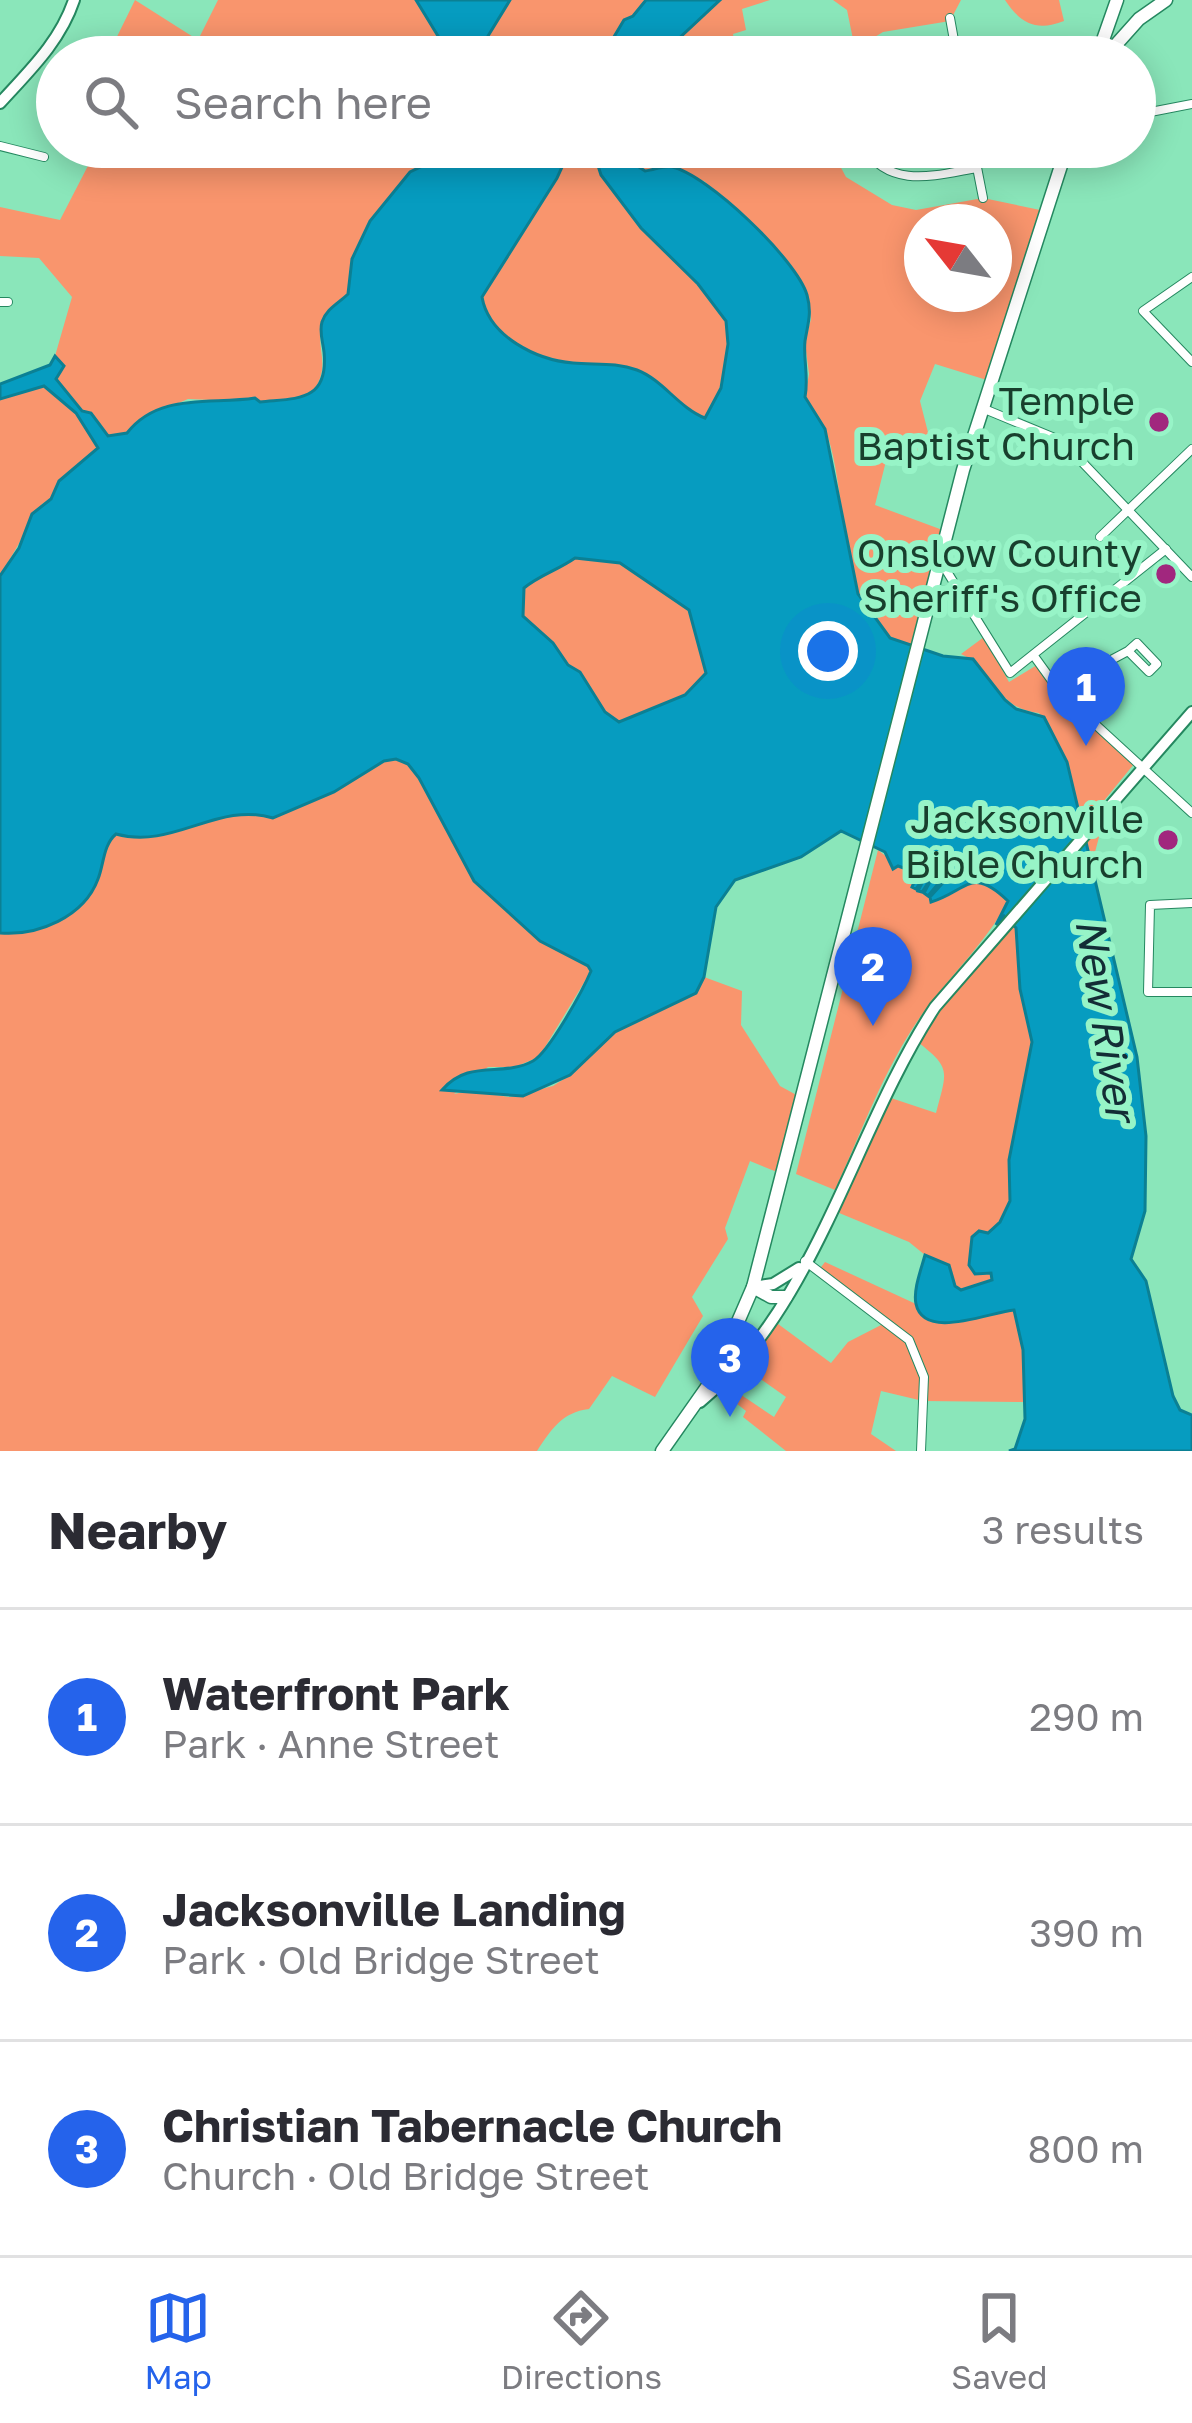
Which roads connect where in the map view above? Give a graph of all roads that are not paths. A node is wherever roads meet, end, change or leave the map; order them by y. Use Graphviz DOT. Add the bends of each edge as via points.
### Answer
graph roads {
  1 [pos="74,0"];
  2 [pos="1117,0"];
  3 [pos="1166,0"];
  4 [pos="950,18"];
  5 [pos="58,36"];
  6 [pos="953,36"];
  7 [pos="1107,36"];
  8 [pos="1122,36"];
  9 [pos="36,63"];
  10 [pos="0,103"];
  11 [pos="1192,104"];
  12 [pos="1156,111"];
  13 [pos="0,146"];
  14 [pos="36,155"];
  15 [pos="887,168"];
  16 [pos="977,168"];
  17 [pos="1059,168"];
  18 [pos="983,198"];
  19 [pos="1192,277"];
  20 [pos="1192,362"];
  21 [pos="982,407"];
  22 [pos="1192,449"];
  23 [pos="1130,510"];
  24 [pos="1100,537"];
  25 [pos="1166,549"];
  26 [pos="940,561"];
  27 [pos="1192,577"];
  28 [pos="962,592"];
  29 [pos="931,597"];
  30 [pos="1128,651"];
  31 [pos="1034,656"];
  32 [pos="1068,700"];
  33 [pos="1192,712"];
  34 [pos="1143,766"];
  35 [pos="1192,813"];
  36 [pos="1192,903"];
  37 [pos="1192,992"];
  38 [pos="804,1261"];
  39 [pos="753,1287"];
  40 [pos="787,1297"];
  41 [pos="693,1408"];
  42 [pos="662,1451"];
  43 [pos="921,1451"];
  1 -- 5 [label="main road"];
  2 -- 7 [label="main road"];
  3 -- 8 [label="main road"];
  4 -- 6 [label="street"];
  9 -- 10 [label="main road"];
  11 -- 12 [label="street"];
  13 -- 14 [label="street"];
  15 -- 16 [label="street" via="919,178"];
  16 -- 18 [label="street"];
  17 -- 21 [label="main road"];
  19 -- 20 [label="street" via="1143,311"];
  21 -- 23 [label="street" via="1062,441"];
  21 -- 26 [label="main road"];
  22 -- 23 [label="street"];
  23 -- 24 [label="street"];
  23 -- 25 [label="street"];
  25 -- 27 [label="street"];
  25 -- 31 [label="street"];
  26 -- 28 [label="street"];
  26 -- 29 [label="main road"];
  28 -- 29 [label="street"];
  28 -- 31 [label="street" via="1010,673"];
  29 -- 39 [label="main road"];
  30 -- 32 [label="street"];
  31 -- 32 [label="street"];
  32 -- 34 [label="street"];
  33 -- 34 [label="main road"];
  34 -- 35 [label="street"];
  34 -- 38 [label="main road" via="935,1007"];
  36 -- 37 [label="street" via="1150,904 1148,992"];
  38 -- 39 [label="main road" via="788,1276"];
  38 -- 40 [label="main road"];
  38 -- 43 [label="street" via="909,1340 924,1377"];
  39 -- 40 [label="main road"];
  39 -- 41 [label="main road"];
  40 -- 41 [label="main road"];
  41 -- 42 [label="main road"];
}
